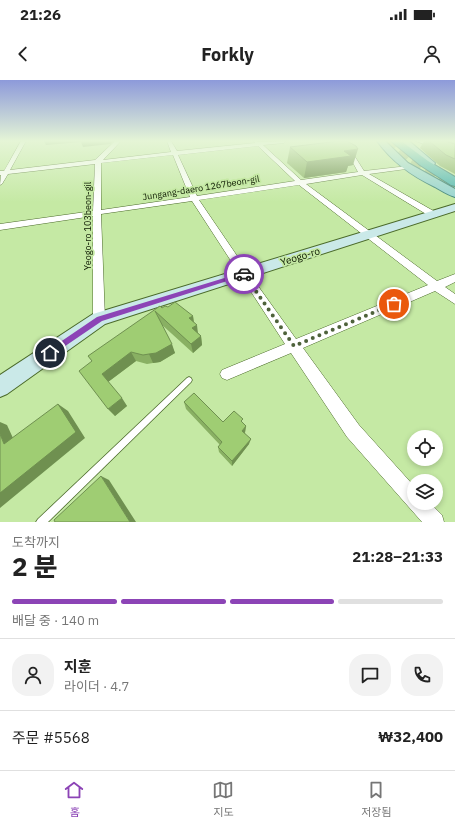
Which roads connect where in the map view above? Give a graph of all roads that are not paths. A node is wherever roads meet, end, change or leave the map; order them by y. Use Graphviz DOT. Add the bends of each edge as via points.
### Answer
graph roads {
  1 [pos="10,162"];
  2 [pos="98,162"];
  3 [pos="101,162"];
  4 [pos="178,162"];
  5 [pos="279,162"];
  6 [pos="355,162"];
  7 [pos="399,162"];
  8 [pos="412,162"];
  9 [pos="423,162"];
  10 [pos="406,167"];
  11 [pos="3,173"];
  12 [pos="362,173"];
  13 [pos="300,182"];
  14 [pos="455,182"];
  15 [pos="0,183"];
  16 [pos="455,193"];
  17 [pos="195,198"];
  18 [pos="455,207"];
  19 [pos="97,213"];
  20 [pos="434,215"];
  21 [pos="0,227"];
  22 [pos="370,235"];
  23 [pos="244,274"];
  24 [pos="455,278"];
  25 [pos="436,286"];
  26 [pos="455,300"];
  27 [pos="99,319"];
  28 [pos="294,346"];
  29 [pos="227,374"];
  30 [pos="189,380"];
  31 [pos="0,387"];
  32 [pos="407,491"];
  33 [pos="424,510"];
  34 [pos="45,521"];
  35 [pos="435,522"];
  1 -- 11 [label="street"];
  2 -- 3 [label="street"];
  2 -- 11 [label="street"];
  2 -- 19 [label="street, Yeogo-ro 103beon-gil"];
  4 -- 17 [label="street"];
  5 -- 13 [label="street"];
  6 -- 12 [label="street"];
  7 -- 10 [label="main road"];
  8 -- 14 [label="main road"];
  9 -- 14 [label="highway"];
  10 -- 12 [label="street, Jungang-daero 1267beon-gil"];
  10 -- 16 [label="main road"];
  11 -- 15 [label="street"];
  12 -- 13 [label="street, Jungang-daero 1267beon-gil"];
  12 -- 20 [label="street"];
  13 -- 17 [label="street, Jungang-daero 1267beon-gil"];
  13 -- 22 [label="street"];
  17 -- 19 [label="street, Jungang-daero 1267beon-gil"];
  17 -- 23 [label="street"];
  18 -- 20 [label="main road, Yeogo-ro"];
  19 -- 21 [label="street, Jungang-daero 1267beon-gil"];
  19 -- 27 [label="street, Yeogo-ro 103beon-gil"];
  20 -- 22 [label="main road, Yeogo-ro"];
  22 -- 23 [label="main road, Yeogo-ro"];
  22 -- 25 [label="street"];
  23 -- 27 [label="main road, Yeogo-ro"];
  23 -- 28 [label="street"];
  24 -- 25 [label="street"];
  25 -- 26 [label="street"];
  25 -- 28 [label="street"];
  27 -- 31 [label="main road, Yeogo-ro"];
  28 -- 29 [label="street"];
  28 -- 32 [label="street" via="353,431"];
  30 -- 34 [label="lane"];
  33 -- 35 [label="street"];
}
